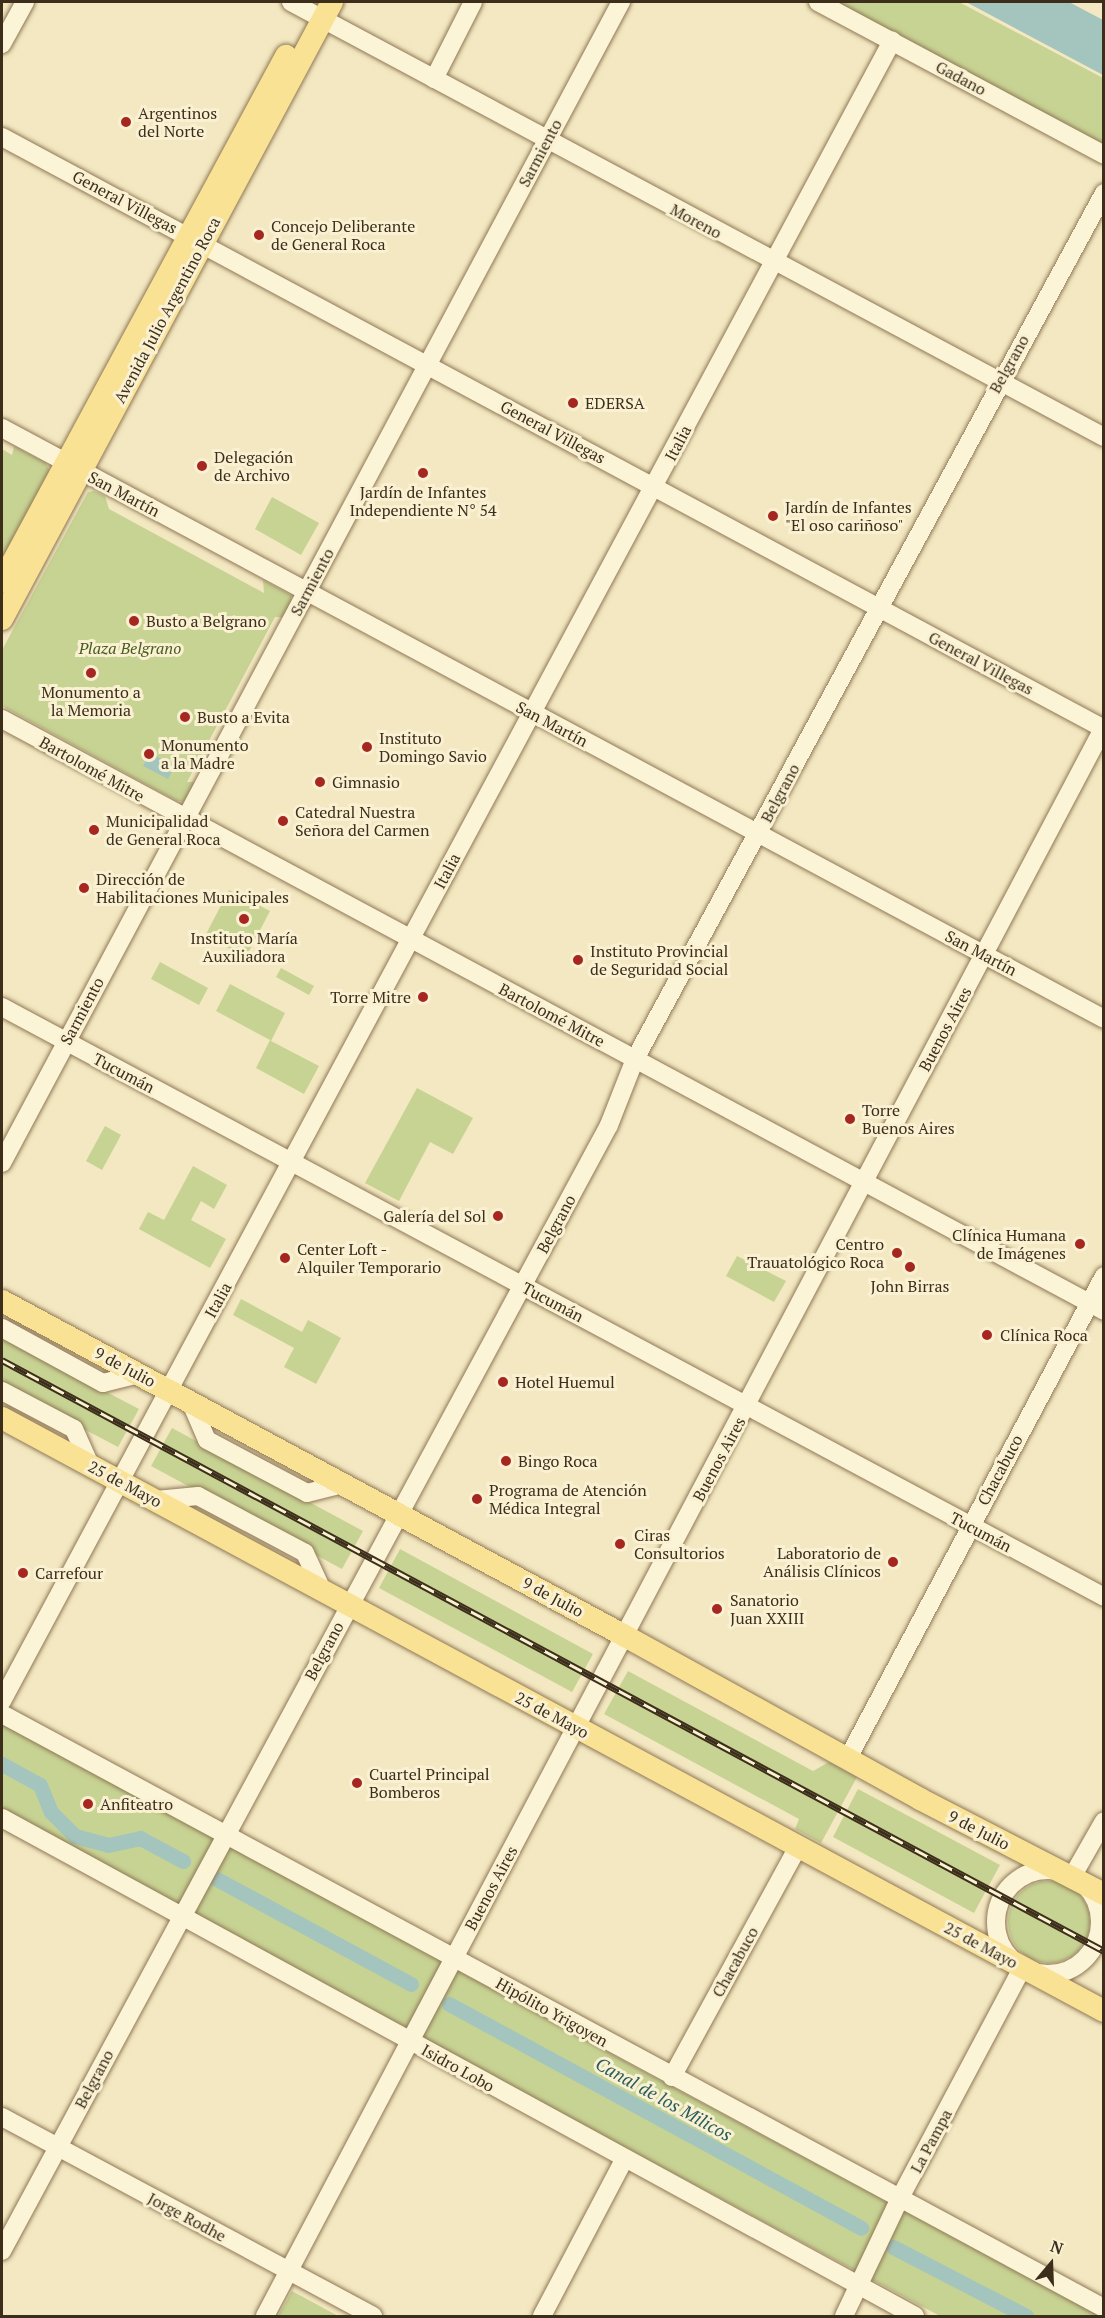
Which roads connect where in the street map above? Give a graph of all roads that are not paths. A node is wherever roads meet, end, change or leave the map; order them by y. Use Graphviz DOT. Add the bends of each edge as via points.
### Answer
graph roads {
  1 [pos="25,2"];
  2 [pos="473,2"];
  3 [pos="621,2"];
  4 [pos="818,2"];
  5 [pos="314,7"];
  6 [pos="892,41"];
  7 [pos="2,44"];
  8 [pos="434,79"];
  9 [pos="2,137"];
  10 [pos="547,141"];
  11 [pos="1104,155"];
  12 [pos="1104,193"];
  13 [pos="195,240"];
  14 [pos="774,262"];
  15 [pos="428,365"];
  16 [pos="1000,380"];
  17 [pos="2,428"];
  18 [pos="1104,437"];
  19 [pos="74,467"];
  20 [pos="655,487"];
  21 [pos="2,582"];
  22 [pos="307,592"];
  23 [pos="878,607"];
  24 [pos="2,619"];
  25 [pos="533,714"];
  26 [pos="2,719"];
  27 [pos="1103,728"];
  28 [pos="186,820"];
  29 [pos="759,833"];
  30 [pos="410,940"];
  31 [pos="984,955"];
  32 [pos="2,1007"];
  33 [pos="1104,1019"];
  34 [pos="65,1041"];
  35 [pos="634,1059"];
  36 [pos="2,1163"];
  37 [pos="293,1163"];
  38 [pos="864,1182"];
  39 [pos="1104,1276"];
  40 [pos="523,1286"];
  41 [pos="2,1301"];
  42 [pos="1096,1307"];
  43 [pos="2,1328"];
  44 [pos="139,1374"];
  45 [pos="2,1391"];
  46 [pos="169,1391"];
  47 [pos="747,1406"];
  48 [pos="2,1418"];
  49 [pos="90,1465"];
  50 [pos="120,1481"];
  51 [pos="398,1513"];
  52 [pos="970,1526"];
  53 [pos="1104,1597"];
  54 [pos="349,1605"];
  55 [pos="625,1636"];
  56 [pos="2,1701"];
  57 [pos="2,1714"];
  58 [pos="575,1728"];
  59 [pos="847,1760"];
  60 [pos="2,1818"];
  61 [pos="1104,1821"];
  62 [pos="225,1835"];
  63 [pos="798,1847"];
  64 [pos="1072,1877"];
  65 [pos="1104,1894"];
  66 [pos="182,1917"];
  67 [pos="454,1958"];
  68 [pos="1023,1967"];
  69 [pos="1104,2011"];
  70 [pos="410,2041"];
  71 [pos="672,2077"];
  72 [pos="2,2117"];
  73 [pos="57,2147"];
  74 [pos="625,2158"];
  75 [pos="901,2196"];
  76 [pos="2,2251"];
  77 [pos="289,2271"];
  78 [pos="860,2287"];
  79 [pos="1104,2308"];
  80 [pos="265,2316"];
  81 [pos="373,2316"];
  82 [pos="542,2316"];
  83 [pos="844,2316"];
  84 [pos="915,2316"];
  1 -- 7 [label="street"];
  2 -- 8 [label="street"];
  3 -- 10 [label="street, Sarmiento"];
  4 -- 6 [label="street, Gadano"];
  5 -- 8 [label="street, Moreno"];
  5 -- 13 [label="main road, Avenida Julio Argentino Roca"];
  6 -- 11 [label="street, Gadano"];
  6 -- 14 [label="street, Italia"];
  8 -- 10 [label="street, Moreno"];
  9 -- 13 [label="street, General Villegas"];
  10 -- 14 [label="street, Moreno"];
  10 -- 15 [label="street, Sarmiento"];
  12 -- 16 [label="street, Belgrano"];
  13 -- 15 [label="street, General Villegas"];
  13 -- 19 [label="main road, Avenida Julio Argentino Roca"];
  14 -- 16 [label="street, Moreno"];
  14 -- 20 [label="street, Italia"];
  15 -- 20 [label="street, General Villegas"];
  15 -- 22 [label="street, Sarmiento"];
  16 -- 18 [label="street, Moreno"];
  16 -- 23 [label="street, Belgrano"];
  17 -- 19 [label="street, San Martín"];
  19 -- 21 [label="main road, Avenida Julio Argentino Roca"];
  19 -- 22 [label="street, San Martín"];
  19 -- 24 [label="main road, Avenida Julio Argentino Roca"];
  20 -- 23 [label="street, General Villegas"];
  20 -- 25 [label="street, Italia"];
  22 -- 25 [label="street, San Martín"];
  22 -- 28 [label="street, Sarmiento"];
  23 -- 27 [label="street, General Villegas"];
  23 -- 29 [label="street, Belgrano"];
  25 -- 29 [label="street, San Martín"];
  25 -- 30 [label="street, Italia"];
  26 -- 28 [label="street, Bartolomé Mitre"];
  27 -- 31 [label="street, Buenos Aires"];
  28 -- 30 [label="street, Bartolomé Mitre"];
  28 -- 34 [label="street, Sarmiento"];
  29 -- 31 [label="street, San Martín"];
  29 -- 35 [label="street, Belgrano"];
  30 -- 35 [label="street, Bartolomé Mitre"];
  30 -- 37 [label="street, Italia"];
  31 -- 33 [label="street, San Martín"];
  31 -- 38 [label="street, Buenos Aires"];
  32 -- 34 [label="street, Tucumán"];
  34 -- 36 [label="street, Sarmiento"];
  34 -- 37 [label="street, Tucumán"];
  35 -- 38 [label="street, Bartolomé Mitre"];
  35 -- 40 [label="street, Belgrano" via="609,1125"];
  37 -- 40 [label="street, Tucumán"];
  37 -- 46 [label="street, Italia"];
  38 -- 42 [label="street, Bartolomé Mitre"];
  38 -- 47 [label="street, Buenos Aires"];
  39 -- 42 [label="street, Chacabuco"];
  40 -- 47 [label="street, Tucumán"];
  40 -- 51 [label="street, Belgrano"];
  41 -- 44 [label="main road, 9 de Julio"];
  42 -- 52 [label="street, Chacabuco"];
  43 -- 44 [label="street" via="103,1383"];
  44 -- 46 [label="main road, 9 de Julio"];
  45 -- 49 [label="street" via="74,1429"];
  46 -- 50 [label="street, Italia"];
  46 -- 51 [label="main road, 9 de Julio"];
  47 -- 52 [label="street, Tucumán"];
  47 -- 55 [label="street, Buenos Aires"];
  48 -- 49 [label="main road, 25 de Mayo"];
  49 -- 50 [label="main road, 25 de Mayo"];
  50 -- 54 [label="main road, 25 de Mayo"];
  50 -- 56 [label="street, Italia"];
  51 -- 54 [label="street, Belgrano"];
  51 -- 55 [label="main road, 9 de Julio"];
  52 -- 53 [label="street, Tucumán"];
  52 -- 59 [label="street, Chacabuco"];
  54 -- 58 [label="main road, 25 de Mayo"];
  54 -- 62 [label="street, Belgrano"];
  55 -- 58 [label="street, Buenos Aires"];
  55 -- 59 [label="main road, 9 de Julio"];
  57 -- 62 [label="street, Hipólito Yrigoyen"];
  58 -- 63 [label="main road, 25 de Mayo"];
  58 -- 67 [label="street, Buenos Aires"];
  59 -- 64 [label="main road, 9 de Julio"];
  60 -- 66 [label="street, Isidro Lobo"];
  61 -- 64 [label="street"];
  62 -- 66 [label="street, Belgrano"];
  62 -- 67 [label="street, Hipólito Yrigoyen"];
  63 -- 68 [label="main road, 25 de Mayo"];
  63 -- 71 [label="street, Chacabuco"];
  64 -- 65 [label="main road, 9 de Julio"];
  64 -- 68 [label="street" via="1039,1871 1018,1880 1002,1897 996,1919 1000,1942"];
  64 -- 68 [label="street" via="1095,1901 1099,1923 1094,1945 1081,1962 1063,1971 1042,1974"];
  66 -- 70 [label="street, Isidro Lobo"];
  66 -- 73 [label="street, Belgrano"];
  67 -- 70 [label="street, Buenos Aires"];
  67 -- 71 [label="street, Hipólito Yrigoyen"];
  68 -- 69 [label="main road, 25 de Mayo"];
  68 -- 75 [label="street, La Pampa"];
  70 -- 74 [label="street, Isidro Lobo"];
  70 -- 77 [label="street, Buenos Aires"];
  71 -- 75 [label="street, Hipólito Yrigoyen"];
  72 -- 73 [label="street, Jorge Rodhe"];
  73 -- 76 [label="street, Belgrano"];
  73 -- 77 [label="street, Jorge Rodhe"];
  74 -- 78 [label="street, Isidro Lobo"];
  74 -- 82 [label="street"];
  75 -- 78 [label="street, La Pampa"];
  75 -- 79 [label="street, Hipólito Yrigoyen"];
  77 -- 80 [label="street, Buenos Aires"];
  77 -- 81 [label="street, Jorge Rodhe"];
  78 -- 83 [label="street, La Pampa"];
  78 -- 84 [label="street, Isidro Lobo"];
}
